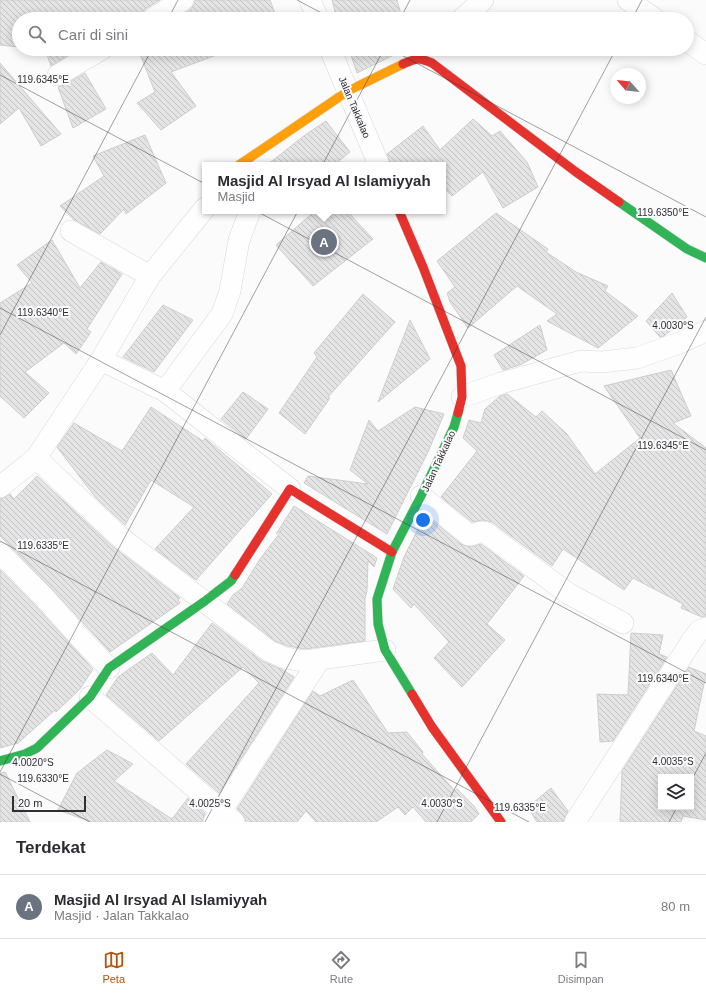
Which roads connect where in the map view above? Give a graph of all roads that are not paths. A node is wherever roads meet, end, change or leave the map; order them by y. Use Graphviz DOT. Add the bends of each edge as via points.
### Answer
graph roads {
  1 [pos="183,0"];
  2 [pos="310,0"];
  3 [pos="483,0"];
  4 [pos="628,0"];
  5 [pos="163,12"];
  6 [pos="315,12"];
  7 [pos="470,12"];
  8 [pos="645,12"];
  9 [pos="694,46"];
  10 [pos="706,54"];
  11 [pos="90,56"];
  12 [pos="333,56"];
  13 [pos="420,56"];
  14 [pos="427,56"];
  15 [pos="58,75"];
  16 [pos="348,91"];
  17 [pos="244,162"];
  18 [pos="378,162"];
  19 [pos="202,212"];
  20 [pos="249,214"];
  21 [pos="400,214"];
  22 [pos="71,231"];
  23 [pos="706,258"];
  24 [pos="150,276"];
  25 [pos="706,331"];
  26 [pos="101,360"];
  27 [pos="165,391"];
  28 [pos="462,397"];
  29 [pos="36,458"];
  30 [pos="0,487"];
  31 [pos="290,489"];
  32 [pos="421,496"];
  33 [pos="392,552"];
  34 [pos="0,553"];
  35 [pos="205,601"];
  36 [pos="623,623"];
  37 [pos="706,628"];
  38 [pos="385,650"];
  39 [pos="320,659"];
  40 [pos="109,668"];
  41 [pos="90,697"];
  42 [pos="0,761"];
  43 [pos="223,818"];
  44 [pos="501,822"];
  45 [pos="575,822"];
  1 -- 5 [label="street"];
  2 -- 6 [label="street"];
  3 -- 7 [label="street"];
  4 -- 8 [label="street"];
  9 -- 10 [label="street"];
  11 -- 15 [label="street"];
  12 -- 16 [label="street, Jalan Takkalao"];
  13 -- 16 [label="street"];
  14 -- 23 [label="street" via="432,63 576,172 687,249"];
  16 -- 17 [label="street"];
  16 -- 18 [label="street, Jalan Takkalao"];
  19 -- 24 [label="street"];
  20 -- 27 [label="street" via="239,240 230,291 222,314"];
  21 -- 28 [label="street, Jalan Takkalao" via="458,360"];
  22 -- 24 [label="street"];
  24 -- 26 [label="street"];
  25 -- 28 [label="street" via="636,358 581,362 501,383"];
  26 -- 27 [label="street"];
  26 -- 29 [label="street"];
  27 -- 31 [label="street"];
  28 -- 32 [label="street, Jalan Takkalao" via="454,427"];
  29 -- 30 [label="street"];
  29 -- 35 [label="street" via="120,537"];
  31 -- 33 [label="street"];
  31 -- 35 [label="street" via="231,581"];
  32 -- 33 [label="street, Jalan Takkalao"];
  32 -- 36 [label="street" via="469,535 485,532 569,594"];
  33 -- 38 [label="street, Jalan Takkalao" via="377,600 378,624"];
  34 -- 40 [label="street"];
  35 -- 39 [label="street" via="270,651 285,658 305,661"];
  35 -- 40 [label="street"];
  37 -- 45 [label="street" via="699,631 693,639"];
  38 -- 39 [label="street"];
  38 -- 44 [label="street, Jalan Takkalao" via="432,726"];
  39 -- 43 [label="street"];
  40 -- 41 [label="street"];
  41 -- 42 [label="street" via="37,748"];
  41 -- 43 [label="street"];
}
